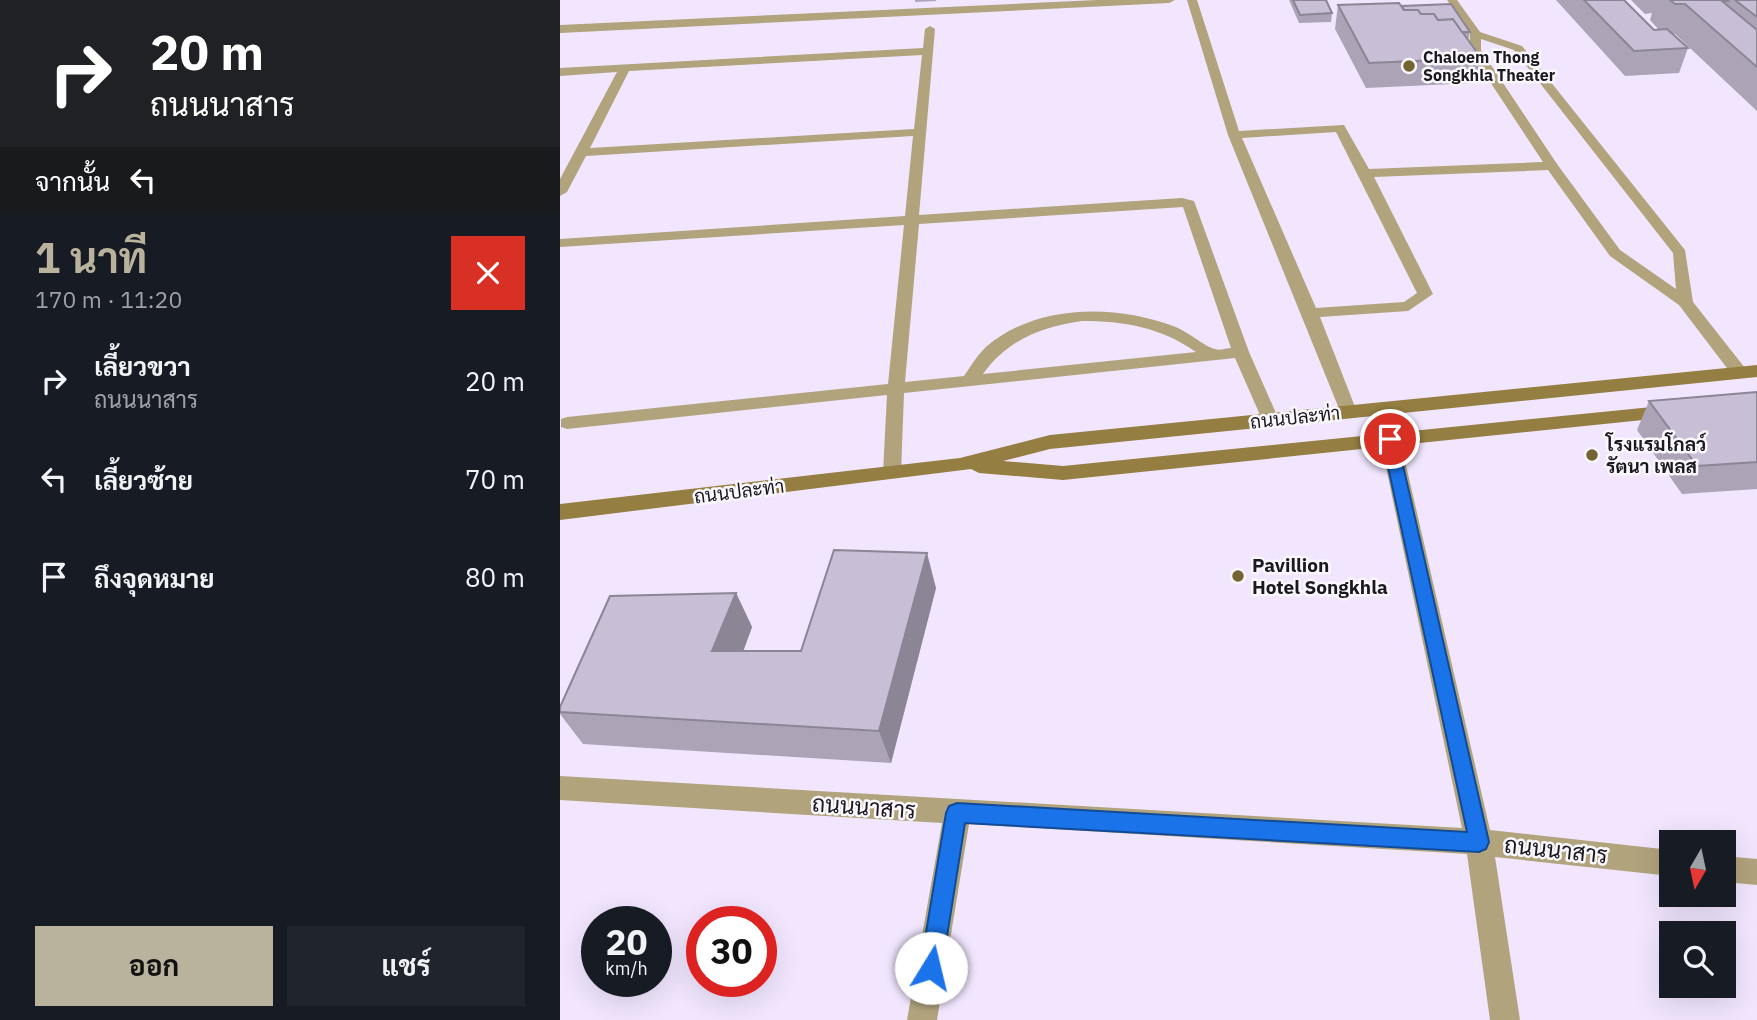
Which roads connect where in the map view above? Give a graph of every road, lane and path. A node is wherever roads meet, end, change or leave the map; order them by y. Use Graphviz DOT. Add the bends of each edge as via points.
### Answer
graph roads {
  1 [pos="880,0"];
  2 [pos="1168,0"];
  3 [pos="1192,0"];
  4 [pos="1452,0"];
  5 [pos="1142,1"];
  6 [pos="878,14"];
  7 [pos="560,29"];
  8 [pos="930,29"];
  9 [pos="1476,34"];
  10 [pos="928,51"];
  11 [pos="625,68"];
  12 [pos="560,72"];
  13 [pos="921,132"];
  14 [pos="1234,135"];
  15 [pos="582,152"];
  16 [pos="1552,166"];
  17 [pos="1365,173"];
  18 [pos="560,192"];
  19 [pos="913,219"];
  20 [pos="560,243"];
  21 [pos="1685,302"];
  22 [pos="1310,313"];
  23 [pos="1241,352"];
  24 [pos="1212,355"];
  25 [pos="1748,372"];
  26 [pos="970,379"];
  27 [pos="896,387"];
  28 [pos="1689,409"];
  29 [pos="1348,412"];
  30 [pos="1270,420"];
  31 [pos="567,423"];
  32 [pos="1390,439"];
  33 [pos="960,465"];
  34 [pos="892,473"];
  35 [pos="560,512"];
  36 [pos="560,788"];
  37 [pos="957,813"];
  38 [pos="1479,842"];
  39 [pos="1659,862"];
  40 [pos="1736,870"];
  41 [pos="1757,872"];
  42 [pos="922,1020"];
  43 [pos="1505,1020"];
  1 -- 6 [label="street"];
  2 -- 5 [label="street"];
  3 -- 14 [label="lane"];
  4 -- 9 [label="lane"];
  5 -- 6 [label="street"];
  6 -- 7 [label="street"];
  8 -- 10 [label="lane"];
  9 -- 16 [label="lane" via="1475,50"];
  9 -- 21 [label="lane" via="1518,48 1680,253"];
  10 -- 11 [label="lane"];
  10 -- 13 [label="lane"];
  11 -- 12 [label="lane"];
  11 -- 15 [label="lane"];
  13 -- 15 [label="lane"];
  13 -- 19 [label="lane"];
  14 -- 17 [label="lane" via="1340,128"];
  14 -- 22 [label="lane"];
  15 -- 18 [label="lane"];
  16 -- 17 [label="lane"];
  16 -- 21 [label="lane" via="1615,253"];
  17 -- 22 [label="lane" via="1426,294 1408,306"];
  19 -- 20 [label="lane"];
  19 -- 23 [label="lane" via="1173,201 1189,204"];
  19 -- 27 [label="lane"];
  21 -- 25 [label="lane"];
  22 -- 29 [label="lane"];
  23 -- 24 [label="lane"];
  23 -- 30 [label="lane"];
  24 -- 26 [label="lane"];
  24 -- 26 [label="lane" via="1175,332 1144,322 1085,316 1017,333 992,351"];
  25 -- 29 [label="main road, ถนนปละท่า"];
  26 -- 27 [label="lane"];
  27 -- 31 [label="lane"];
  27 -- 34 [label="lane"];
  28 -- 32 [label="main road, ถนนปละท่า"];
  29 -- 30 [label="main road, ถนนปละท่า"];
  30 -- 33 [label="main road, ถนนปละท่า" via="1050,442"];
  32 -- 33 [label="main road, ถนนปละท่า" via="1063,473"];
  32 -- 38 [label="street"];
  33 -- 34 [label="main road, ถนนปละท่า"];
  34 -- 35 [label="main road, ถนนปละท่า"];
  36 -- 37 [label="street, ถนนนาสาร"];
  37 -- 38 [label="street, ถนนนาสาร"];
  37 -- 42 [label="street"];
  38 -- 39 [label="street, ถนนนาสาร"];
  38 -- 43 [label="street"];
  40 -- 41 [label="street"];
}
